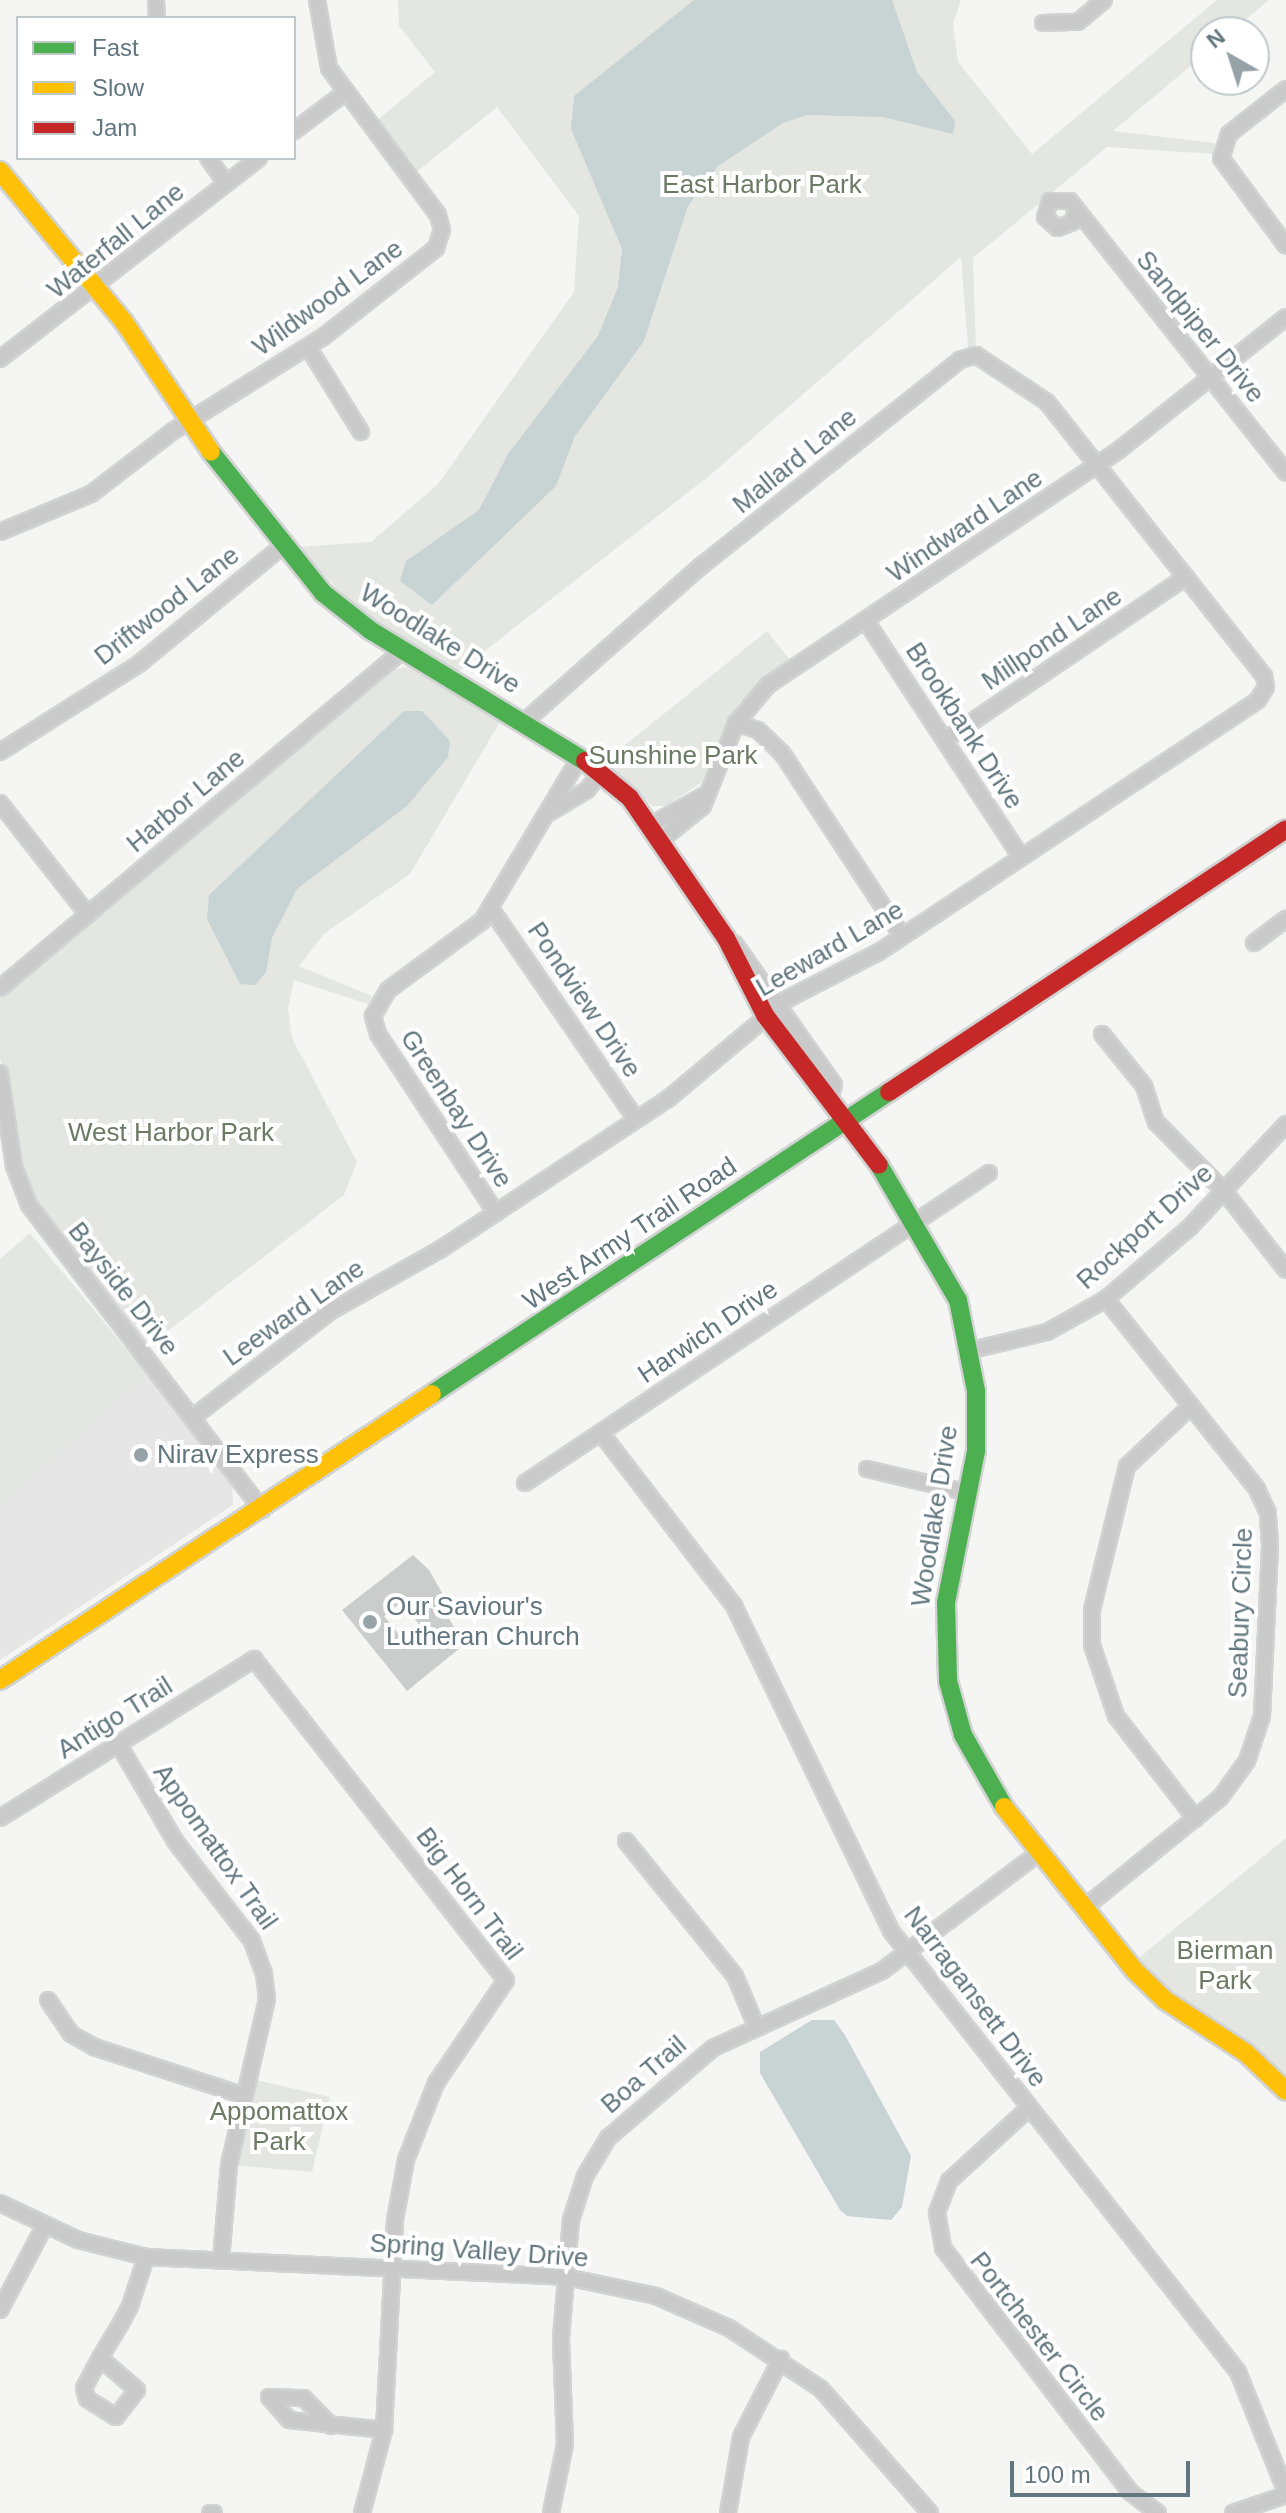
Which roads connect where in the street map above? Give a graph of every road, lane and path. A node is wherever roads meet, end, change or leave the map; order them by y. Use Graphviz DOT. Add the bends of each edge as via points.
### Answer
graph roads {
  1 [pos="317,0"];
  2 [pos="1104,0"];
  3 [pos="1043,23"];
  4 [pos="1286,89"];
  5 [pos="343,94"];
  6 [pos="296,129"];
  7 [pos="209,160"];
  8 [pos="256,160"];
  9 [pos="0,171"];
  10 [pos="226,183"];
  11 [pos="1075,213"];
  12 [pos="1286,246"];
  13 [pos="95,288"];
  14 [pos="1286,317"];
  15 [pos="308,347"];
  16 [pos="0,359"];
  17 [pos="1210,378"];
  18 [pos="190,419"];
  19 [pos="361,432"];
  20 [pos="1096,466"];
  21 [pos="1286,473"];
  22 [pos="0,532"];
  23 [pos="281,547"];
  24 [pos="1186,577"];
  25 [pos="866,621"];
  26 [pos="402,651"];
  27 [pos="524,722"];
  28 [pos="736,723"];
  29 [pos="945,740"];
  30 [pos="0,752"];
  31 [pos="580,757"];
  32 [pos="601,772"];
  33 [pos="0,803"];
  34 [pos="547,814"];
  35 [pos="1286,829"];
  36 [pos="656,833"];
  37 [pos="1021,857"];
  38 [pos="491,909"];
  39 [pos="88,915"];
  40 [pos="1286,919"];
  41 [pos="902,936"];
  42 [pos="726,938"];
  43 [pos="1254,943"];
  44 [pos="0,988"];
  45 [pos="781,1004"];
  46 [pos="765,1015"];
  47 [pos="1102,1034"];
  48 [pos="0,1073"];
  49 [pos="831,1094"];
  50 [pos="636,1119"];
  51 [pos="848,1120"];
  52 [pos="1286,1124"];
  53 [pos="989,1173"];
  54 [pos="1224,1191"];
  55 [pos="496,1213"];
  56 [pos="917,1221"];
  57 [pos="1286,1270"];
  58 [pos="1106,1299"];
  59 [pos="972,1350"];
  60 [pos="1191,1406"];
  61 [pos="192,1418"];
  62 [pos="601,1433"];
  63 [pos="867,1469"];
  64 [pos="525,1483"];
  65 [pos="969,1493"];
  66 [pos="262,1510"];
  67 [pos="254,1659"];
  68 [pos="0,1680"];
  69 [pos="119,1745"];
  70 [pos="0,1818"];
  71 [pos="1196,1819"];
  72 [pos="626,1841"];
  73 [pos="1040,1852"];
  74 [pos="1084,1908"];
  75 [pos="907,1955"];
  76 [pos="48,2000"];
  77 [pos="756,2026"];
  78 [pos="1286,2091"];
  79 [pos="242,2095"];
  80 [pos="1029,2108"];
  81 [pos="0,2203"];
  82 [pos="44,2227"];
  83 [pos="146,2257"];
  84 [pos="221,2261"];
  85 [pos="392,2269"];
  86 [pos="566,2277"];
  87 [pos="0,2310"];
  88 [pos="100,2358"];
  89 [pos="781,2359"];
  90 [pos="331,2426"];
  91 [pos="384,2430"];
  92 [pos="1286,2493"];
  93 [pos="362,2513"];
  94 [pos="551,2513"];
  95 [pos="728,2513"];
  96 [pos="930,2513"];
  97 [pos="1158,2513"];
  98 [pos="1233,2513"];
  1 -- 5 [label="street, Wildwood Lane" via="323,54"];
  2 -- 3 [label="street" via="1078,22"];
  4 -- 12 [label="street" via="1229,134 1221,158"];
  5 -- 6 [label="street"];
  5 -- 15 [label="street, Wildwood Lane" via="433,208 442,237 427,257"];
  7 -- 10 [label="street"];
  8 -- 10 [label="street, Waterfall Lane"];
  9 -- 13 [label="street, Woodlake Drive"];
  10 -- 13 [label="street, Waterfall Lane"];
  11 -- 17 [label="street, Sandpiper Drive"];
  13 -- 16 [label="street, Waterfall Lane"];
  13 -- 18 [label="street, Woodlake Drive"];
  14 -- 17 [label="street, Windward Lane"];
  15 -- 18 [label="street, Wildwood Lane"];
  15 -- 19 [label="street"];
  17 -- 20 [label="street, Windward Lane"];
  17 -- 21 [label="street, Sandpiper Drive"];
  18 -- 22 [label="street, Wildwood Lane" via="91,494"];
  18 -- 23 [label="street, Woodlake Drive"];
  20 -- 24 [label="street, Leeward Lane"];
  20 -- 25 [label="street, Windward Lane"];
  20 -- 27 [label="street, Mallard Lane" via="1037,394 976,355 960,360 701,566"];
  23 -- 26 [label="street, Woodlake Drive" via="331,601"];
  23 -- 30 [label="street, Driftwood Lane" via="140,663"];
  24 -- 29 [label="street, Millpond Lane"];
  24 -- 37 [label="street, Leeward Lane" via="1264,676 1263,694"];
  25 -- 28 [label="street, Windward Lane" via="768,685"];
  25 -- 29 [label="street, Brookbank Drive"];
  26 -- 27 [label="street, Woodlake Drive"];
  26 -- 39 [label="street, Harbor Lane"];
  27 -- 31 [label="street, Woodlake Drive"];
  28 -- 36 [label="street, Windward Lane" via="703,796"];
  28 -- 41 [label="street" via="758,730 782,753"];
  29 -- 37 [label="street, Brookbank Drive"];
  31 -- 32 [label="street, Woodlake Drive"];
  31 -- 34 [label="street, Greenbay Drive"];
  32 -- 34 [label="street, Greenbay Drive" via="587,790"];
  32 -- 36 [label="street, Woodlake Drive"];
  33 -- 39 [label="street"];
  34 -- 38 [label="street, Greenbay Drive"];
  35 -- 51 [label="street, West Army Trail Road"];
  36 -- 42 [label="street, Woodlake Drive"];
  37 -- 41 [label="street, Leeward Lane"];
  38 -- 50 [label="street, Pondview Drive"];
  38 -- 55 [label="street, Greenbay Drive" via="461,941 388,990 373,1016 378,1034"];
  39 -- 44 [label="street, Harbor Lane"];
  40 -- 43 [label="street"];
  41 -- 45 [label="street, Leeward Lane"];
  42 -- 45 [label="street, Woodlake Drive"];
  42 -- 46 [label="street, Woodlake Drive"];
  45 -- 46 [label="street, Leeward Lane"];
  45 -- 49 [label="street, Woodlake Drive" via="834,1085"];
  46 -- 49 [label="street, Woodlake Drive" via="821,1095"];
  46 -- 50 [label="street, Leeward Lane"];
  47 -- 54 [label="street" via="1144,1086 1156,1122"];
  48 -- 61 [label="street, Bayside Drive" via="14,1166 29,1205"];
  49 -- 51 [label="street, Woodlake Drive"];
  50 -- 55 [label="street, Leeward Lane"];
  51 -- 56 [label="street, Woodlake Drive"];
  51 -- 66 [label="street, West Army Trail Road"];
  52 -- 54 [label="street, Rockport Drive"];
  53 -- 56 [label="street, Harwich Drive"];
  54 -- 57 [label="street"];
  54 -- 58 [label="street, Rockport Drive"];
  55 -- 61 [label="street, Leeward Lane" via="331,1311"];
  56 -- 59 [label="street, Woodlake Drive" via="953,1286"];
  56 -- 62 [label="street, Harwich Drive"];
  58 -- 59 [label="street, Rockport Drive" via="1047,1332"];
  58 -- 60 [label="street, Seabury Circle"];
  59 -- 65 [label="street, Woodlake Drive" via="977,1414"];
  60 -- 71 [label="street, Seabury Circle" via="1263,1499 1270,1545 1262,1716 1255,1742 1234,1782"];
  60 -- 71 [label="street" via="1127,1466 1092,1610 1092,1645 1116,1716"];
  61 -- 66 [label="street, Bayside Drive"];
  62 -- 64 [label="street, Harwich Drive"];
  62 -- 75 [label="street, Narragansett Drive" via="734,1606"];
  63 -- 65 [label="street"];
  65 -- 73 [label="street, Woodlake Drive" via="946,1603 948,1681 973,1758"];
  66 -- 68 [label="street, West Army Trail Road"];
  67 -- 69 [label="street, Antigo Trail"];
  67 -- 85 [label="street, Big Horn Trail" via="506,1980 449,2060 415,2129 397,2201"];
  69 -- 70 [label="street, Antigo Trail"];
  69 -- 79 [label="street, Appomattox Trail" via="162,1823 262,1963 267,1999"];
  71 -- 74 [label="street, Seabury Circle"];
  72 -- 77 [label="street" via="735,1976"];
  73 -- 74 [label="street, Woodlake Drive"];
  73 -- 75 [label="street, Boa Trail"];
  74 -- 78 [label="street, Woodlake Drive" via="1146,1984 1246,2053"];
  75 -- 77 [label="street, Boa Trail"];
  75 -- 80 [label="street, Narragansett Drive"];
  76 -- 79 [label="street" via="71,2034 94,2047"];
  77 -- 86 [label="street, Boa Trail" via="713,2048 608,2138 575,2203"];
  79 -- 84 [label="street, Appomattox Trail"];
  80 -- 92 [label="street, Narragansett Drive" via="1238,2372"];
  80 -- 97 [label="street, Portchester Circle" via="949,2181 937,2213 943,2248 1130,2492"];
  81 -- 82 [label="street, Spring Valley Drive"];
  82 -- 83 [label="street, Spring Valley Drive"];
  82 -- 87 [label="street"];
  83 -- 84 [label="street, Spring Valley Drive"];
  83 -- 88 [label="street" via="130,2306"];
  84 -- 85 [label="street, Spring Valley Drive"];
  85 -- 86 [label="street, Spring Valley Drive"];
  85 -- 91 [label="street, Big Horn Trail"];
  86 -- 89 [label="street, Spring Valley Drive" via="656,2296"];
  86 -- 94 [label="street, Boa Trail" via="561,2338 565,2444"];
  89 -- 95 [label="street" via="741,2437"];
  89 -- 96 [label="street, Spring Valley Drive" via="849,2416"];
  90 -- 91 [label="street"];
  91 -- 93 [label="street, Big Horn Trail"];
  92 -- 98 [label="street"];
}
